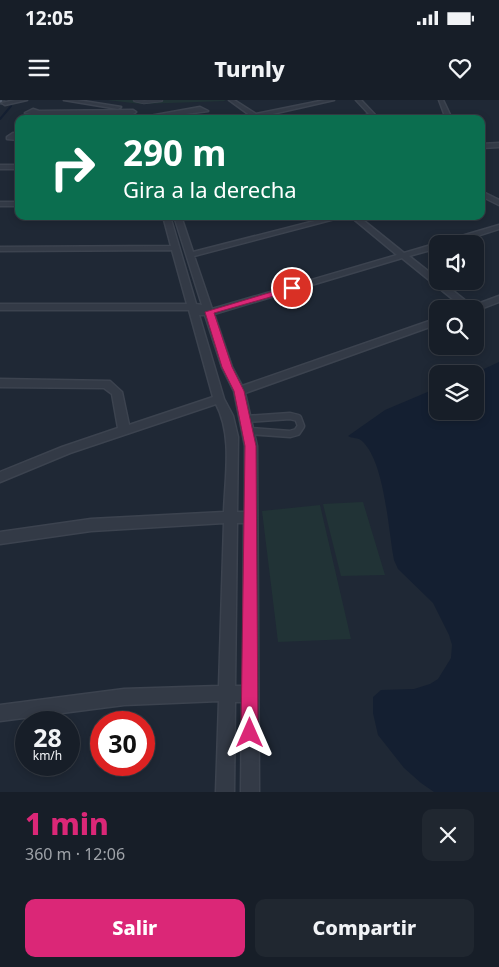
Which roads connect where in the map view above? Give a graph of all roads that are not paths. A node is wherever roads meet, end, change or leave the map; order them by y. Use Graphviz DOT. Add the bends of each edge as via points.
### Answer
graph roads {
  1 [pos="23,100"];
  2 [pos="66,100"];
  3 [pos="86,100"];
  4 [pos="138,100"];
  5 [pos="153,100"];
  6 [pos="161,100"];
  7 [pos="231,100"];
  8 [pos="332,100"];
  9 [pos="358,100"];
  10 [pos="441,100"];
  11 [pos="6,102"];
  12 [pos="195,111"];
  13 [pos="38,112"];
  14 [pos="126,112"];
  15 [pos="133,112"];
  16 [pos="127,115"];
  17 [pos="134,115"];
  18 [pos="165,115"];
  19 [pos="254,115"];
  20 [pos="266,115"];
  21 [pos="373,115"];
  22 [pos="447,115"];
  23 [pos="499,145"];
  24 [pos="485,146"];
  25 [pos="0,167"];
  26 [pos="15,167"];
  27 [pos="485,195"];
  28 [pos="499,203"];
  29 [pos="0,204"];
  30 [pos="15,204"];
  31 [pos="168,220"];
  32 [pos="178,220"];
  33 [pos="324,220"];
  34 [pos="358,220"];
  35 [pos="499,227"];
  36 [pos="473,235"];
  37 [pos="429,248"];
  38 [pos="0,249"];
  39 [pos="182,250"];
  40 [pos="403,255"];
  41 [pos="499,299"];
  42 [pos="460,300"];
  43 [pos="484,304"];
  44 [pos="0,307"];
  45 [pos="208,309"];
  46 [pos="194,311"];
  47 [pos="429,324"];
  48 [pos="0,383"];
  49 [pos="238,391"];
  50 [pos="219,397"];
  51 [pos="247,425"];
  52 [pos="124,430"];
  53 [pos="0,477"];
  54 [pos="230,516"];
  55 [pos="250,517"];
  56 [pos="0,538"];
  57 [pos="227,693"];
  58 [pos="250,694"];
  59 [pos="0,713"];
  60 [pos="225,792"];
  61 [pos="250,792"];
  1 -- 11 [label="street"];
  2 -- 14 [label="street" via="114,106"];
  3 -- 15 [label="street" via="120,104"];
  4 -- 5 [label="lane"];
  5 -- 6 [label="lane"];
  7 -- 19 [label="street"];
  8 -- 20 [label="street"];
  9 -- 21 [label="street"];
  10 -- 22 [label="street"];
  12 -- 18 [label="street"];
  13 -- 14 [label="street"];
  14 -- 15 [label="street"];
  14 -- 16 [label="street"];
  15 -- 17 [label="street"];
  23 -- 24 [label="street"];
  25 -- 26 [label="street"];
  27 -- 28 [label="street"];
  29 -- 30 [label="street"];
  31 -- 39 [label="street"];
  32 -- 39 [label="street"];
  33 -- 39 [label="street"];
  34 -- 40 [label="street"];
  35 -- 36 [label="street"];
  37 -- 40 [label="street"];
  38 -- 39 [label="street"];
  39 -- 45 [label="street"];
  39 -- 46 [label="street"];
  40 -- 42 [label="street"];
  40 -- 45 [label="street"];
  41 -- 43 [label="street"];
  44 -- 46 [label="street"];
  45 -- 46 [label="street"];
  45 -- 49 [label="street"];
  46 -- 50 [label="street"];
  47 -- 49 [label="street"];
  48 -- 52 [label="street" via="106,384 117,392"];
  49 -- 50 [label="street" via="232,408"];
  49 -- 50 [label="street" via="221,380"];
  49 -- 51 [label="street"];
  50 -- 52 [label="street"];
  50 -- 54 [label="street" via="228,416 232,437"];
  51 -- 51 [label="lane" via="290,416 298,418 301,426 290,434"];
  51 -- 55 [label="street" via="251,446"];
  52 -- 53 [label="street"];
  54 -- 55 [label="street"];
  54 -- 56 [label="street" via="91,525"];
  54 -- 57 [label="street"];
  55 -- 58 [label="street"];
  57 -- 58 [label="street"];
  57 -- 59 [label="street" via="101,698"];
  57 -- 60 [label="street"];
  58 -- 61 [label="street"];
}
